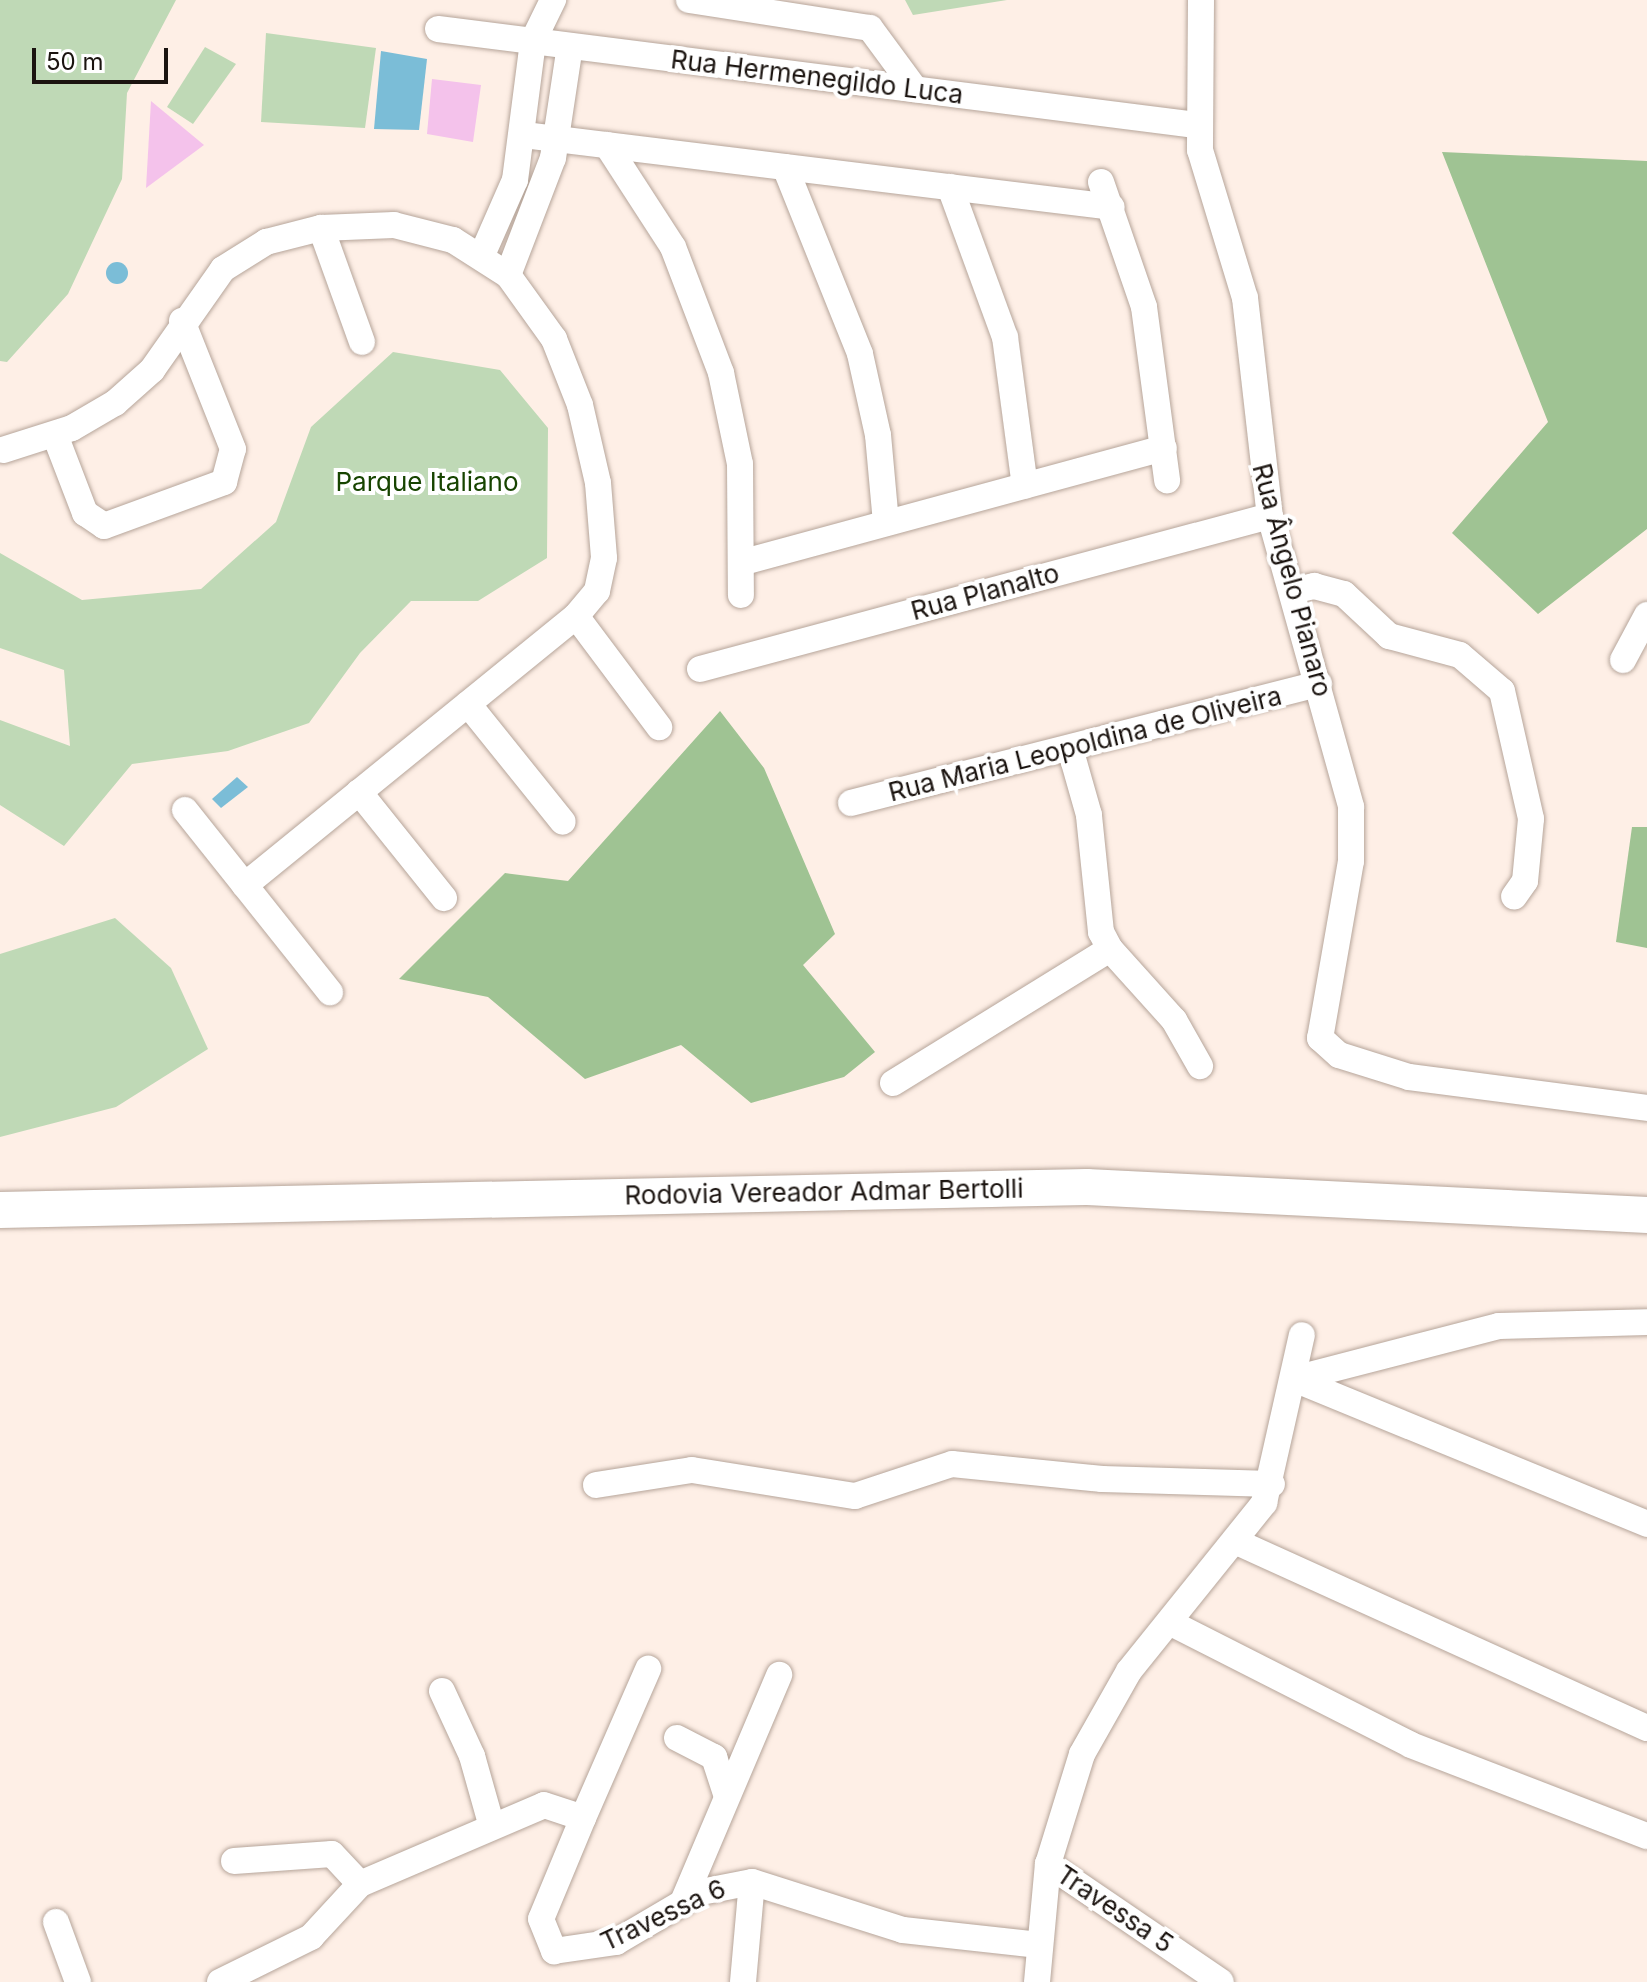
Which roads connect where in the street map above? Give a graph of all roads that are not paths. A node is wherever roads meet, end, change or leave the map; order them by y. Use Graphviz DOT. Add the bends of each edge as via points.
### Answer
graph roads {
  1 [pos="553,0"];
  2 [pos="689,0"];
  3 [pos="1201,0"];
  4 [pos="807,8"];
  5 [pos="438,29"];
  6 [pos="533,41"];
  7 [pos="570,46"];
  8 [pos="915,89"];
  9 [pos="1196,125"];
  10 [pos="524,135"];
  11 [pos="557,139"];
  12 [pos="607,145"];
  13 [pos="785,167"];
  14 [pos="1101,182"];
  15 [pos="950,187"];
  16 [pos="1112,207"];
  17 [pos="321,228"];
  18 [pos="482,255"];
  19 [pos="508,275"];
  20 [pos="182,321"];
  21 [pos="362,342"];
  22 [pos="55,435"];
  23 [pos="1164,448"];
  24 [pos="3,450"];
  25 [pos="1167,480"];
  26 [pos="1025,486"];
  27 [pos="1270,516"];
  28 [pos="886,523"];
  29 [pos="744,562"];
  30 [pos="1292,591"];
  31 [pos="741,595"];
  32 [pos="1647,615"];
  33 [pos="576,616"];
  34 [pos="1623,660"];
  35 [pos="700,669"];
  36 [pos="1319,684"];
  37 [pos="468,704"];
  38 [pos="659,727"];
  39 [pos="1071,752"];
  40 [pos="359,792"];
  41 [pos="851,803"];
  42 [pos="185,810"];
  43 [pos="563,822"];
  44 [pos="245,885"];
  45 [pos="1514,897"];
  46 [pos="444,898"];
  47 [pos="1110,949"];
  48 [pos="330,992"];
  49 [pos="1200,1066"];
  50 [pos="893,1083"];
  51 [pos="1647,1108"];
  52 [pos="0,1210"];
  53 [pos="1647,1215"];
  54 [pos="1647,1322"];
  55 [pos="1302,1335"];
  56 [pos="1294,1379"];
  57 [pos="1272,1484"];
  58 [pos="596,1485"];
  59 [pos="1647,1524"];
  60 [pos="1239,1543"];
  61 [pos="1169,1622"];
  62 [pos="648,1669"];
  63 [pos="779,1675"];
  64 [pos="442,1691"];
  65 [pos="1647,1728"];
  66 [pos="677,1738"];
  67 [pos="726,1794"];
  68 [pos="583,1818"];
  69 [pos="491,1823"];
  70 [pos="1647,1836"];
  71 [pos="234,1861"];
  72 [pos="1048,1864"];
  73 [pos="752,1882"];
  74 [pos="360,1884"];
  75 [pos="682,1904"];
  76 [pos="56,1922"];
  77 [pos="1039,1945"];
  78 [pos="78,1982"];
  79 [pos="220,1982"];
  80 [pos="743,1982"];
  81 [pos="1037,1982"];
  82 [pos="1221,1982"];
  1 -- 6 [label="street"];
  2 -- 4 [label="street"];
  3 -- 9 [label="street, Rua Ângelo Pianaro"];
  4 -- 8 [label="street" via="880,34"];
  5 -- 6 [label="street, Rua Hermenegildo Luca"];
  6 -- 7 [label="street, Rua Hermenegildo Luca"];
  6 -- 10 [label="street"];
  7 -- 8 [label="street, Rua Hermenegildo Luca"];
  7 -- 11 [label="street"];
  8 -- 9 [label="street, Rua Hermenegildo Luca"];
  9 -- 27 [label="street, Rua Ângelo Pianaro" via="1245,298"];
  10 -- 11 [label="street"];
  10 -- 18 [label="street" via="510,199"];
  11 -- 12 [label="street"];
  11 -- 19 [label="street"];
  12 -- 13 [label="street"];
  12 -- 29 [label="street" via="673,247 708,331 740,464"];
  13 -- 15 [label="street"];
  13 -- 28 [label="street" via="860,354 878,435"];
  14 -- 16 [label="street"];
  15 -- 16 [label="street"];
  15 -- 26 [label="street" via="1005,337"];
  16 -- 23 [label="street" via="1144,307"];
  17 -- 18 [label="street" via="394,225"];
  17 -- 20 [label="street" via="243,254 205,286"];
  17 -- 21 [label="street"];
  18 -- 19 [label="street"];
  19 -- 33 [label="street" via="554,339 591,444 604,558 597,591"];
  20 -- 22 [label="street" via="135,387"];
  20 -- 22 [label="street" via="233,449 224,482 104,526 85,513"];
  22 -- 24 [label="street"];
  23 -- 25 [label="street"];
  23 -- 26 [label="street"];
  26 -- 28 [label="street"];
  27 -- 30 [label="street, Rua Ângelo Pianaro"];
  27 -- 35 [label="street, Rua Planalto"];
  28 -- 29 [label="street"];
  29 -- 31 [label="street"];
  30 -- 36 [label="street, Rua Ângelo Pianaro"];
  30 -- 45 [label="street" via="1314,586 1344,594 1389,636 1460,655 1502,691 1531,819 1525,881"];
  32 -- 34 [label="street"];
  33 -- 37 [label="street"];
  33 -- 38 [label="street"];
  36 -- 39 [label="street, Rua Maria Leopoldina de Oliveira"];
  36 -- 51 [label="street, Rua Ângelo Pianaro" via="1347,780 1352,833 1318,1017 1329,1048 1365,1065 1450,1085"];
  37 -- 40 [label="street"];
  37 -- 43 [label="street"];
  39 -- 41 [label="street, Rua Maria Leopoldina de Oliveira"];
  39 -- 47 [label="street" via="1089,815 1101,932"];
  40 -- 44 [label="street"];
  40 -- 46 [label="street"];
  42 -- 44 [label="street"];
  44 -- 48 [label="street"];
  47 -- 49 [label="street" via="1174,1020"];
  47 -- 50 [label="street"];
  52 -- 53 [label="highway, Rodovia Vereador Admar Bertolli" via="1087,1187"];
  54 -- 56 [label="street" via="1499,1326"];
  55 -- 56 [label="street"];
  56 -- 57 [label="street"];
  56 -- 59 [label="street"];
  57 -- 58 [label="street" via="1102,1479 952,1464 855,1496 692,1470"];
  57 -- 60 [label="street"];
  60 -- 61 [label="street"];
  60 -- 65 [label="street"];
  61 -- 70 [label="street" via="1411,1745"];
  61 -- 72 [label="street" via="1098,1724 1069,1788"];
  62 -- 68 [label="street"];
  63 -- 67 [label="street"];
  64 -- 69 [label="street" via="472,1756"];
  66 -- 67 [label="street" via="714,1757"];
  67 -- 75 [label="street"];
  68 -- 69 [label="street" via="544,1805"];
  68 -- 75 [label="street, Travessa 6" via="545,1907 545,1944 566,1953 616,1942"];
  69 -- 74 [label="street"];
  71 -- 74 [label="street" via="332,1854"];
  72 -- 77 [label="street"];
  72 -- 82 [label="street, Travessa 5"];
  73 -- 75 [label="street, Travessa 6" via="717,1885"];
  73 -- 77 [label="street, Travessa 6" via="903,1930"];
  73 -- 80 [label="street"];
  74 -- 79 [label="street" via="311,1937"];
  76 -- 78 [label="street"];
  77 -- 81 [label="street"];
}
